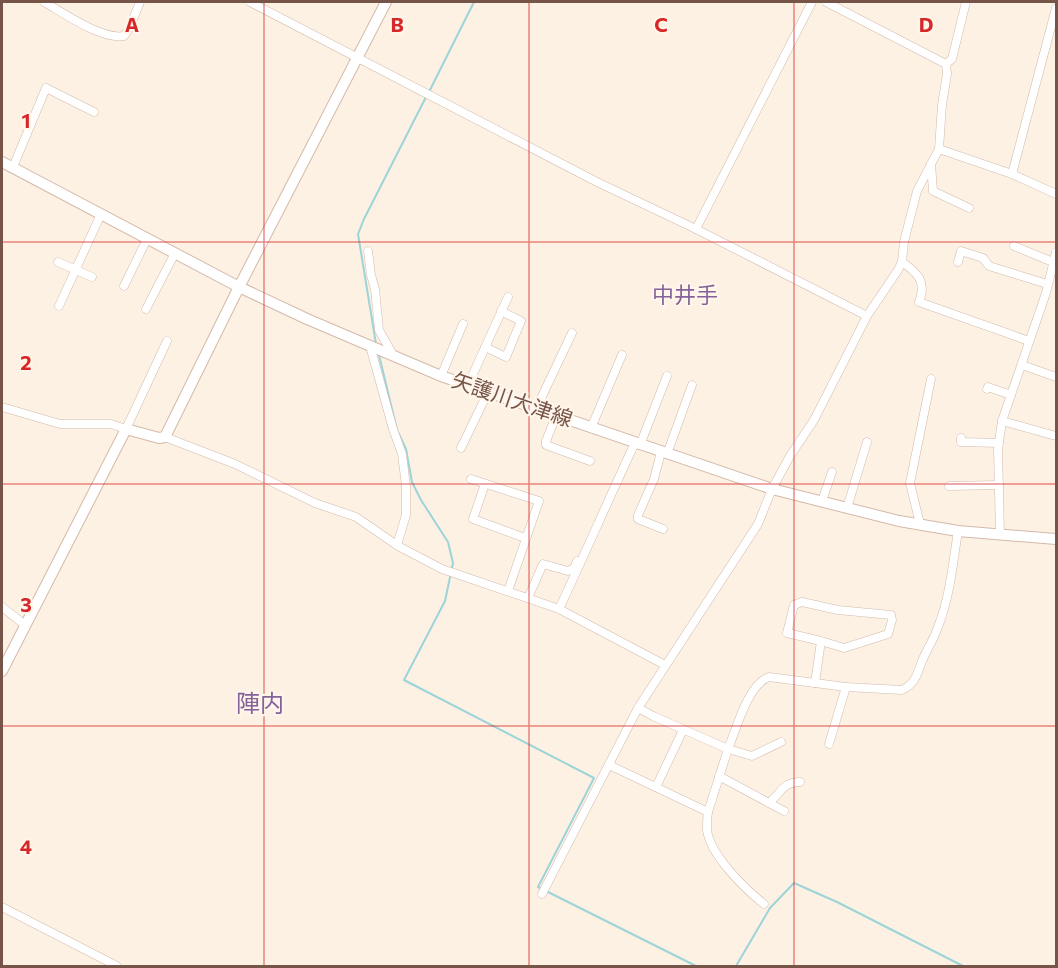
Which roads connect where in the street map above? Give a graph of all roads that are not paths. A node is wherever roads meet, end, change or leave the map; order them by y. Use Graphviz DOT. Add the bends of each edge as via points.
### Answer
graph roads {
  1 [pos="44,2"];
  2 [pos="140,2"];
  3 [pos="250,2"];
  4 [pos="386,2"];
  5 [pos="812,2"];
  6 [pos="826,2"];
  7 [pos="966,2"];
  8 [pos="1056,8"];
  9 [pos="357,56"];
  10 [pos="946,64"];
  11 [pos="94,112"];
  12 [pos="939,149"];
  13 [pos="2,162"];
  14 [pos="931,163"];
  15 [pos="13,167"];
  16 [pos="1012,174"];
  17 [pos="1056,194"];
  18 [pos="969,208"];
  19 [pos="100,214"];
  20 [pos="696,229"];
  21 [pos="147,239"];
  22 [pos="1014,246"];
  23 [pos="368,251"];
  24 [pos="1056,252"];
  25 [pos="175,253"];
  26 [pos="58,262"];
  27 [pos="902,262"];
  28 [pos="958,262"];
  29 [pos="1053,262"];
  30 [pos="75,270"];
  31 [pos="92,277"];
  32 [pos="1047,284"];
  33 [pos="124,286"];
  34 [pos="239,287"];
  35 [pos="508,297"];
  36 [pos="59,306"];
  37 [pos="146,309"];
  38 [pos="501,311"];
  39 [pos="867,316"];
  40 [pos="462,324"];
  41 [pos="572,333"];
  42 [pos="167,341"];
  43 [pos="1029,341"];
  44 [pos="370,346"];
  45 [pos="485,347"];
  46 [pos="393,355"];
  47 [pos="621,356"];
  48 [pos="1022,365"];
  49 [pos="441,376"];
  50 [pos="667,376"];
  51 [pos="1056,377"];
  52 [pos="931,379"];
  53 [pos="468,385"];
  54 [pos="692,385"];
  55 [pos="987,390"];
  56 [pos="488,392"];
  57 [pos="1011,395"];
  58 [pos="2,407"];
  59 [pos="536,409"];
  60 [pos="556,416"];
  61 [pos="1002,421"];
  62 [pos="591,428"];
  63 [pos="126,429"];
  64 [pos="1056,436"];
  65 [pos="165,437"];
  66 [pos="961,438"];
  67 [pos="867,442"];
  68 [pos="999,443"];
  69 [pos="638,444"];
  70 [pos="461,448"];
  71 [pos="664,453"];
  72 [pos="590,461"];
  73 [pos="831,472"];
  74 [pos="471,479"];
  75 [pos="485,484"];
  76 [pos="999,485"];
  77 [pos="949,486"];
  78 [pos="772,489"];
  79 [pos="822,501"];
  80 [pos="847,508"];
  81 [pos="920,524"];
  82 [pos="663,530"];
  83 [pos="958,531"];
  84 [pos="1000,535"];
  85 [pos="591,536"];
  86 [pos="525,538"];
  87 [pos="1056,539"];
  88 [pos="397,544"];
  89 [pos="508,591"];
  90 [pos="528,598"];
  91 [pos="2,607"];
  92 [pos="559,609"];
  93 [pos="25,625"];
  94 [pos="821,641"];
  95 [pos="665,664"];
  96 [pos="2,671"];
  97 [pos="815,683"];
  98 [pos="846,687"];
  99 [pos="638,708"];
  100 [pos="683,730"];
  101 [pos="781,742"];
  102 [pos="829,744"];
  103 [pos="728,749"];
  104 [pos="609,765"];
  105 [pos="719,776"];
  106 [pos="800,782"];
  107 [pos="656,788"];
  108 [pos="769,803"];
  109 [pos="784,811"];
  110 [pos="708,812"];
  111 [pos="542,894"];
  112 [pos="764,904"];
  113 [pos="2,907"];
  114 [pos="117,966"];
  1 -- 2 [label="street" via="84,25 117,37 124,36 129,29"];
  3 -- 9 [label="street"];
  4 -- 9 [label="main road"];
  5 -- 20 [label="street"];
  6 -- 10 [label="street"];
  7 -- 10 [label="street" via="952,59"];
  8 -- 16 [label="street"];
  9 -- 20 [label="street" via="597,182"];
  9 -- 34 [label="main road"];
  10 -- 12 [label="street"];
  11 -- 15 [label="street" via="46,88"];
  12 -- 14 [label="street"];
  12 -- 16 [label="street"];
  13 -- 15 [label="main road, 矢護川大津線"];
  14 -- 18 [label="street" via="933,191"];
  14 -- 27 [label="street" via="917,191"];
  15 -- 19 [label="main road, 矢護川大津線"];
  16 -- 17 [label="street"];
  19 -- 21 [label="main road, 矢護川大津線"];
  19 -- 30 [label="street"];
  20 -- 39 [label="street"];
  21 -- 25 [label="main road, 矢護川大津線"];
  21 -- 33 [label="street"];
  22 -- 29 [label="street"];
  23 -- 46 [label="street" via="379,330"];
  24 -- 29 [label="street"];
  25 -- 34 [label="main road, 矢護川大津線"];
  25 -- 37 [label="street"];
  26 -- 30 [label="street"];
  27 -- 39 [label="street"];
  27 -- 43 [label="street" via="920,278 923,292 919,302"];
  28 -- 32 [label="street" via="961,251 983,258 989,266"];
  29 -- 32 [label="street"];
  30 -- 31 [label="street"];
  30 -- 36 [label="street"];
  32 -- 43 [label="street"];
  34 -- 44 [label="main road, 矢護川大津線"];
  34 -- 65 [label="main road"];
  35 -- 38 [label="street"];
  38 -- 45 [label="street"];
  38 -- 45 [label="street" via="521,321 506,357"];
  39 -- 78 [label="street" via="814,420"];
  40 -- 49 [label="street"];
  41 -- 59 [label="street"];
  42 -- 63 [label="street"];
  43 -- 48 [label="street"];
  44 -- 46 [label="main road, 矢護川大津線"];
  44 -- 88 [label="street" via="402,454 406,515"];
  45 -- 53 [label="street"];
  46 -- 49 [label="main road, 矢護川大津線"];
  47 -- 62 [label="street"];
  48 -- 51 [label="street"];
  48 -- 57 [label="street"];
  49 -- 53 [label="main road, 矢護川大津線"];
  50 -- 69 [label="street"];
  52 -- 81 [label="street" via="910,483"];
  53 -- 56 [label="main road, 矢護川大津線"];
  54 -- 71 [label="street"];
  55 -- 57 [label="street" via="988,387"];
  56 -- 59 [label="main road, 矢護川大津線"];
  56 -- 70 [label="street"];
  57 -- 61 [label="street"];
  58 -- 63 [label="street" via="60,424 111,424"];
  59 -- 60 [label="main road, 矢護川大津線"];
  60 -- 62 [label="main road, 矢護川大津線"];
  60 -- 72 [label="street" via="546,445"];
  61 -- 64 [label="street"];
  61 -- 68 [label="street"];
  62 -- 69 [label="main road, 矢護川大津線"];
  63 -- 65 [label="main road"];
  63 -- 93 [label="main road"];
  65 -- 88 [label="street" via="356,517"];
  66 -- 68 [label="street" via="961,442"];
  67 -- 80 [label="street"];
  68 -- 76 [label="street"];
  69 -- 71 [label="main road, 矢護川大津線"];
  69 -- 92 [label="street"];
  71 -- 78 [label="main road, 矢護川大津線"];
  71 -- 82 [label="street" via="638,515 638,519"];
  73 -- 79 [label="street"];
  74 -- 75 [label="street"];
  75 -- 86 [label="street" via="473,519"];
  75 -- 86 [label="street" via="538,501"];
  76 -- 77 [label="street"];
  76 -- 84 [label="street"];
  78 -- 79 [label="main road, 矢護川大津線"];
  78 -- 95 [label="street" via="758,524"];
  79 -- 80 [label="main road, 矢護川大津線"];
  80 -- 81 [label="main road, 矢護川大津線"];
  81 -- 83 [label="main road, 矢護川大津線"];
  83 -- 84 [label="main road, 矢護川大津線"];
  83 -- 98 [label="street" via="939,626 916,679 902,690"];
  84 -- 87 [label="main road, 矢護川大津線"];
  85 -- 90 [label="street" via="574,568 568,571 543,564"];
  86 -- 89 [label="street"];
  88 -- 89 [label="street" via="442,569"];
  89 -- 90 [label="street"];
  90 -- 92 [label="street"];
  91 -- 93 [label="street"];
  92 -- 95 [label="street"];
  93 -- 96 [label="main road"];
  94 -- 94 [label="street" via="787,633 794,605 802,602 891,615 888,634 844,648"];
  94 -- 97 [label="street"];
  95 -- 99 [label="street"];
  97 -- 98 [label="street"];
  97 -- 103 [label="street" via="769,678 756,685"];
  98 -- 102 [label="street"];
  99 -- 100 [label="street"];
  99 -- 104 [label="street"];
  100 -- 103 [label="street"];
  100 -- 107 [label="street"];
  101 -- 103 [label="street" via="752,756"];
  103 -- 105 [label="street"];
  104 -- 107 [label="street"];
  104 -- 111 [label="street"];
  105 -- 108 [label="street"];
  105 -- 110 [label="street"];
  106 -- 108 [label="street" via="786,784"];
  107 -- 110 [label="street"];
  108 -- 109 [label="street"];
  110 -- 112 [label="street" via="707,833 719,856 744,888"];
  113 -- 114 [label="street"];
}
